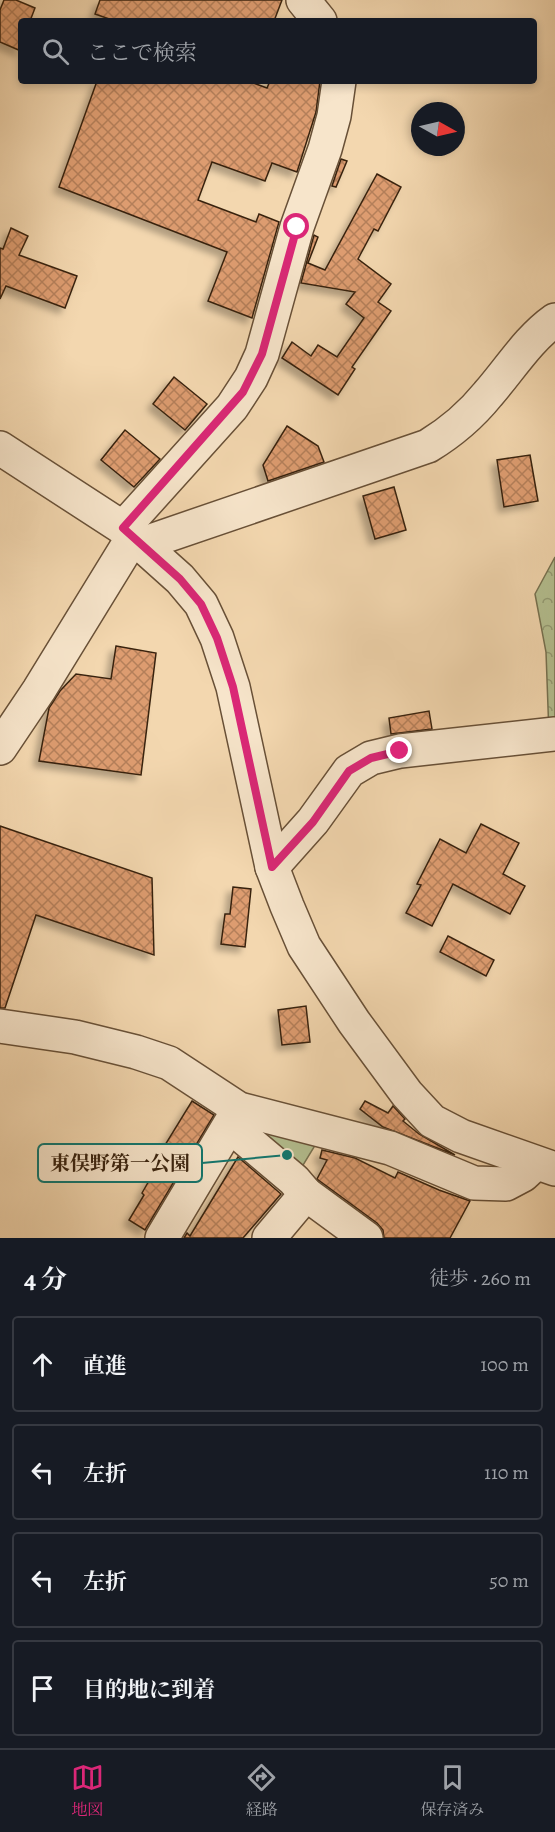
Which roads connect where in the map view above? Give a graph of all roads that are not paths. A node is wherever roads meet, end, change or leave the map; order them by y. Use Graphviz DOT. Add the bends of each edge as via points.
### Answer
graph roads {
  1 [pos="303,0"];
  2 [pos="318,18"];
  3 [pos="339,84"];
  4 [pos="555,321"];
  5 [pos="0,448"];
  6 [pos="133,536"];
  7 [pos="555,734"];
  8 [pos="0,748"];
  9 [pos="272,867"];
  10 [pos="0,1026"];
  11 [pos="234,1117"];
  12 [pos="545,1166"];
  13 [pos="306,1194"];
  14 [pos="162,1238"];
  15 [pos="269,1238"];
  16 [pos="366,1238"];
  1 -- 2 [label="street"];
  3 -- 6 [label="street" via="325,149 297,227 262,354 232,407"];
  4 -- 6 [label="street" via="466,418 428,446"];
  5 -- 6 [label="street"];
  6 -- 8 [label="street"];
  6 -- 9 [label="street" via="201,604 217,638 233,687"];
  7 -- 9 [label="street" via="400,751 371,758 349,771 313,822"];
  9 -- 12 [label="street" via="304,946 407,1094 432,1120 461,1136"];
  10 -- 11 [label="street" via="75,1037 168,1063"];
  11 -- 12 [label="street" via="390,1148 474,1183 506,1184"];
  11 -- 13 [label="street"];
  11 -- 14 [label="street"];
  13 -- 15 [label="street"];
  13 -- 16 [label="street"];
}
